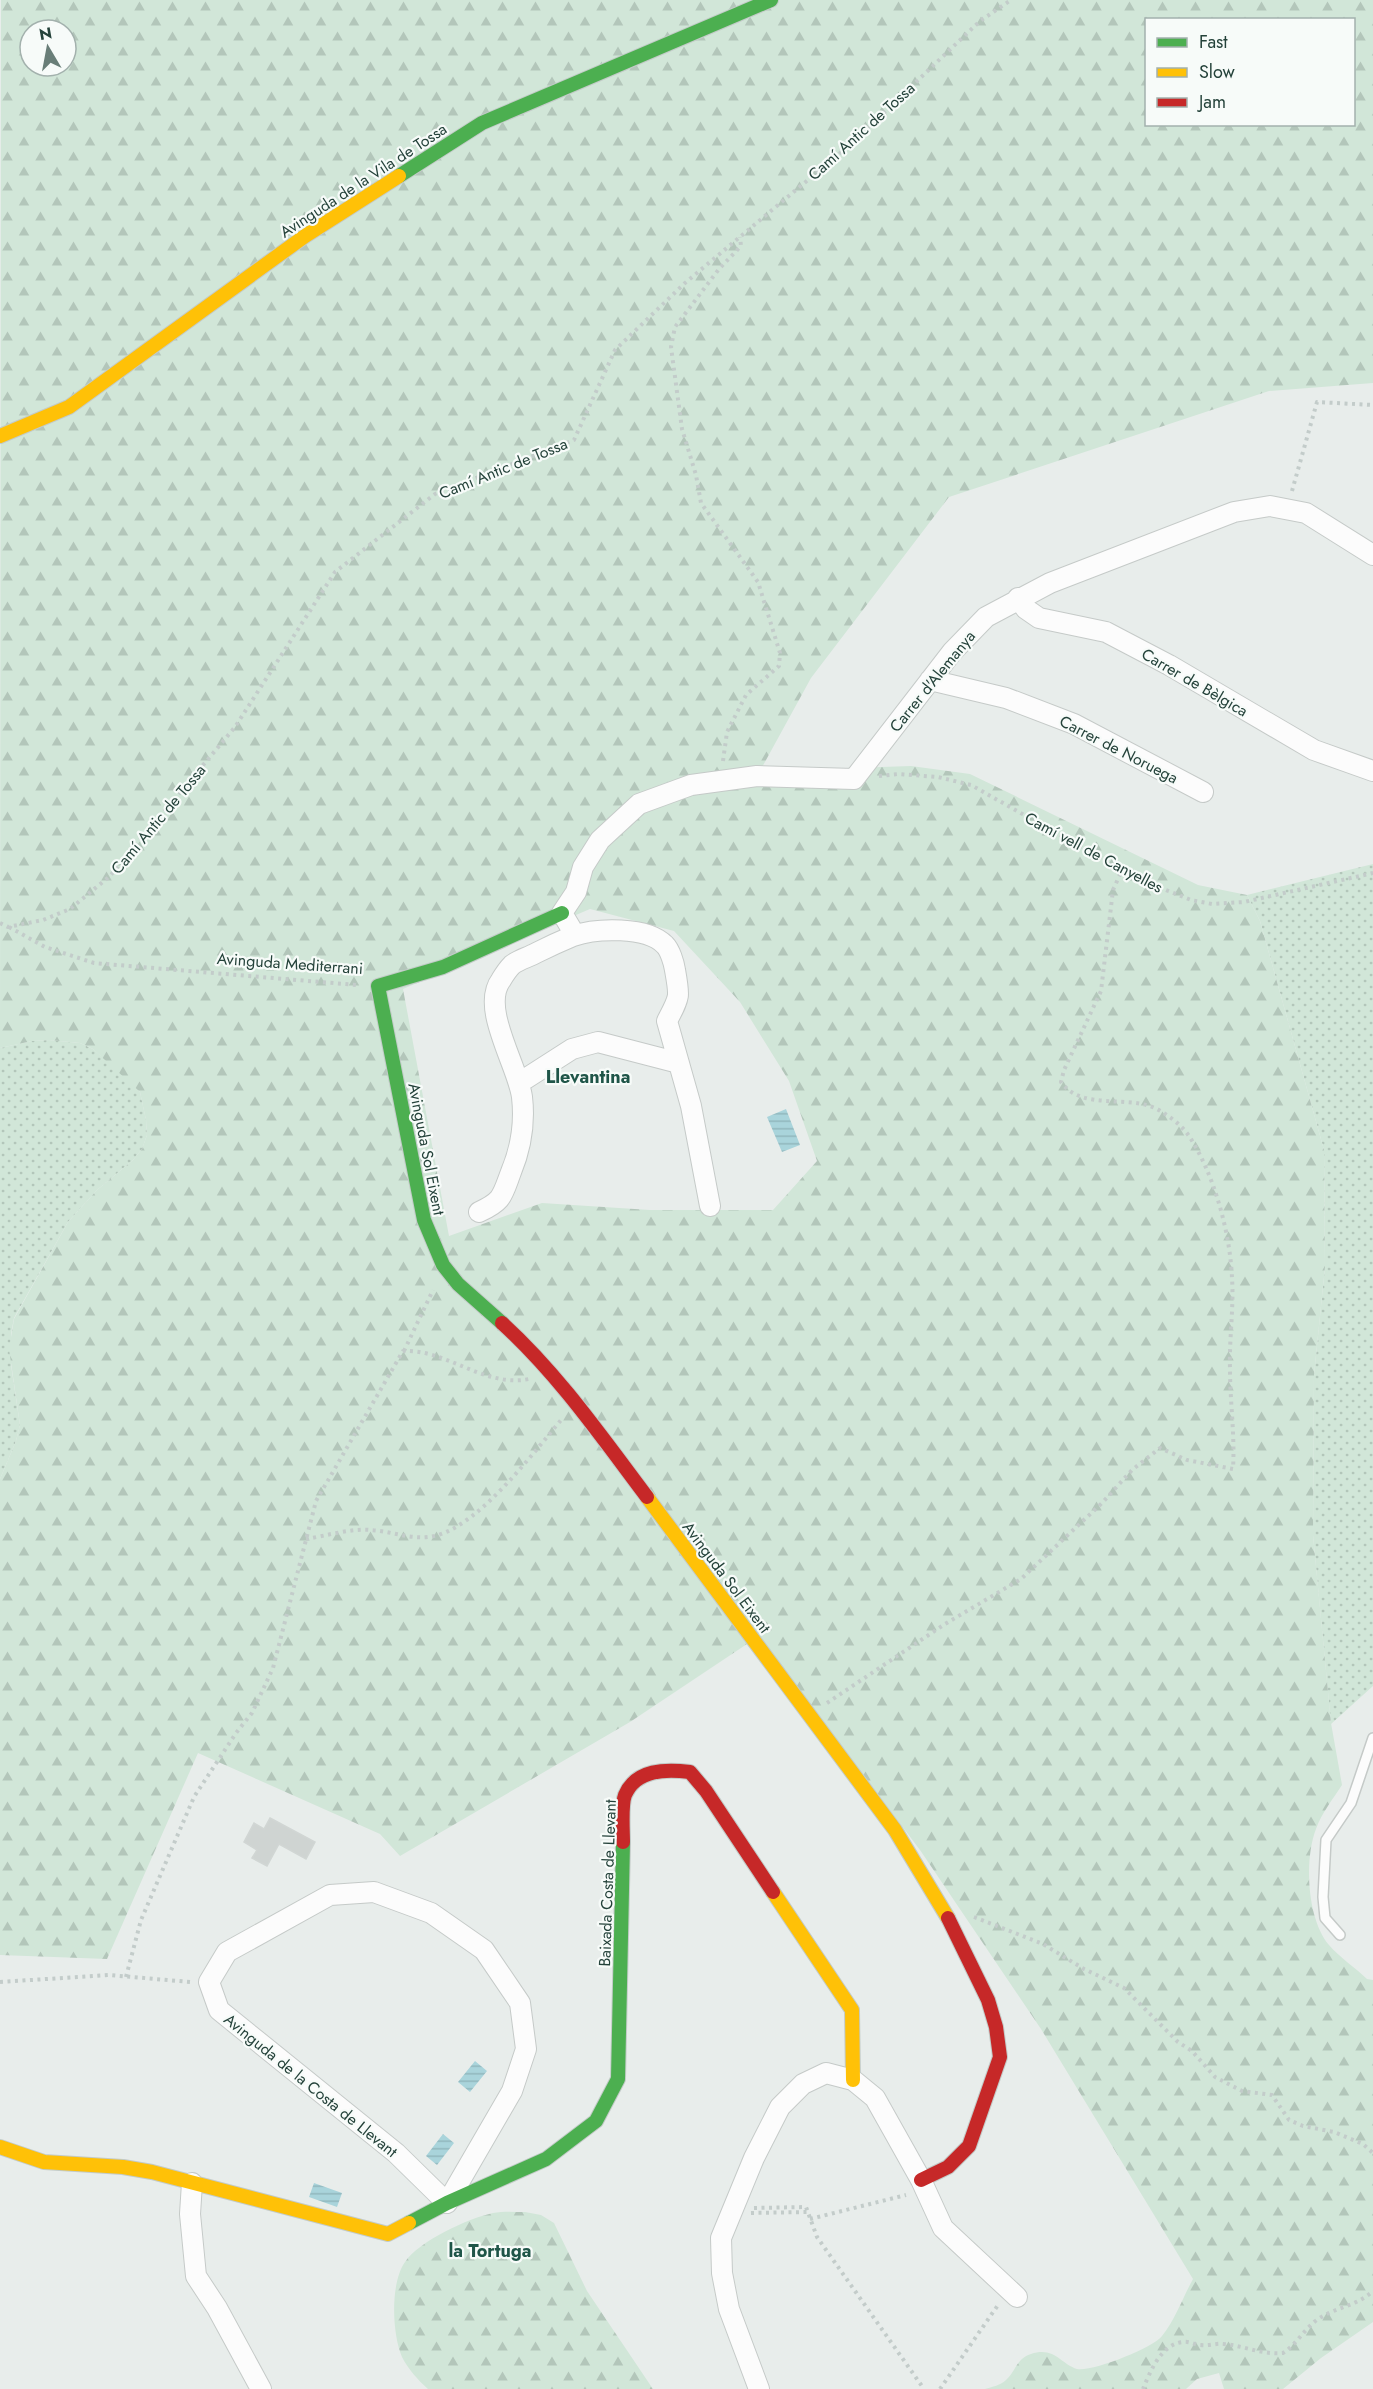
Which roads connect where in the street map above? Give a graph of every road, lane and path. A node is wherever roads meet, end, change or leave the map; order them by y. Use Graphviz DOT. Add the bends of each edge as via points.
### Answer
graph roads {
  1 [pos="771,0"];
  2 [pos="1011,0"];
  3 [pos="740,237"];
  4 [pos="1373,405"];
  5 [pos="0,436"];
  6 [pos="1287,509"];
  7 [pos="1373,555"];
  8 [pos="1018,598"];
  9 [pos="930,680"];
  10 [pos="1373,771"];
  11 [pos="854,779"];
  12 [pos="721,781"];
  13 [pos="1203,792"];
  14 [pos="1122,870"];
  15 [pos="1373,873"];
  16 [pos="562,913"];
  17 [pos="0,923"];
  18 [pos="8,927"];
  19 [pos="575,935"];
  20 [pos="378,986"];
  21 [pos="679,1063"];
  22 [pos="519,1083"];
  23 [pos="710,1206"];
  24 [pos="479,1212"];
  25 [pos="448,1271"];
  26 [pos="403,1352"];
  27 [pos="550,1369"];
  28 [pos="577,1404"];
  29 [pos="306,1539"];
  30 [pos="810,1716"];
  31 [pos="1373,1738"];
  32 [pos="941,1903"];
  33 [pos="1340,1935"];
  34 [pos="126,1977"];
  35 [pos="0,1982"];
  36 [pos="209,1982"];
  37 [pos="853,2080"];
  38 [pos="0,2147"];
  39 [pos="1373,2153"];
  40 [pos="921,2180"];
  41 [pos="192,2183"];
  42 [pos="907,2195"];
  43 [pos="447,2203"];
  44 [pos="746,2208"];
  45 [pos="807,2212"];
  46 [pos="746,2213"];
  47 [pos="810,2219"];
  48 [pos="1373,2291"];
  49 [pos="1013,2293"];
  50 [pos="261,2389"];
  51 [pos="759,2389"];
  52 [pos="924,2389"];
  53 [pos="940,2389"];
  54 [pos="1143,2389"];
  1 -- 5 [label="street, Avinguda de la Vila de Tossa" via="482,123 305,236 69,406"];
  2 -- 3 [label="path, Camí Antic de Tossa" via="980,21 852,142"];
  3 -- 12 [label="path" via="741,246 675,327 671,347 682,429 701,503 758,582 780,653 779,666 746,695 727,732"];
  3 -- 18 [label="path, Camí Antic de Tossa" via="615,350 574,440 435,494 335,572 235,727 111,876 70,909 43,920"];
  4 -- 6 [label="path" via="1317,402"];
  6 -- 7 [label="street, Carrer d'Alemanya" via="1306,513"];
  6 -- 8 [label="street, Carrer d'Alemanya" via="1270,506 1234,512"];
  8 -- 9 [label="street, Carrer d'Alemanya" via="986,617"];
  8 -- 10 [label="street, Carrer de Bèlgica" via="1039,618 1106,632 1314,750"];
  9 -- 11 [label="street, Carrer d'Alemanya"];
  9 -- 13 [label="street, Carrer de Noruega" via="1006,698 1074,724"];
  11 -- 12 [label="street" via="757,776"];
  11 -- 14 [label="path, Camí vell de Canyelles" via="898,774 971,785"];
  12 -- 16 [label="street" via="691,785 639,804 600,840"];
  14 -- 15 [label="path, Camí vell de Canyelles" via="1191,900 1212,904 1244,902"];
  14 -- 30 [label="path" via="1113,890 1101,991 1061,1082 1067,1091 1089,1099 1159,1110 1189,1135 1206,1169 1224,1219 1232,1279 1229,1342 1235,1435 1233,1469 1187,1460 1160,1448 1132,1470 1021,1579 945,1624"];
  16 -- 19 [label="street"];
  16 -- 20 [label="street, Avinguda Mediterrani" via="443,967"];
  17 -- 18 [label="path"];
  18 -- 20 [label="path, Avinguda Mediterrani" via="45,947 94,963"];
  19 -- 21 [label="street" via="624,930 641,932 665,945 680,996 667,1021"];
  19 -- 22 [label="street" via="512,966 497,985 496,1016"];
  20 -- 25 [label="street, Avinguda Sol Eixent" via="424,1220"];
  21 -- 22 [label="street" via="598,1042 572,1049"];
  21 -- 23 [label="street"];
  22 -- 24 [label="street" via="523,1125 519,1154 497,1204"];
  25 -- 26 [label="path" via="438,1281"];
  25 -- 27 [label="street, Avinguda Sol Eixent"];
  26 -- 27 [label="path" via="427,1353 497,1378 525,1380"];
  26 -- 29 [label="path" via="316,1500"];
  27 -- 28 [label="street, Avinguda Sol Eixent"];
  28 -- 29 [label="path" via="467,1521 438,1535 405,1538 369,1529"];
  28 -- 30 [label="street, Avinguda Sol Eixent"];
  29 -- 34 [label="path" via="273,1668 252,1713 194,1797 141,1920"];
  30 -- 32 [label="street, Avinguda Sol Eixent" via="895,1830"];
  31 -- 33 [label="lane" via="1350,1803 1326,1840 1325,1918"];
  32 -- 39 [label="path" via="1043,1944 1124,1988 1215,2077 1242,2091 1272,2095 1289,2120 1334,2132 1363,2144"];
  32 -- 40 [label="street, Avinguda Sol Eixent" via="988,2000 1000,2057 969,2146 948,2167"];
  34 -- 35 [label="path"];
  34 -- 36 [label="path"];
  36 -- 43 [label="street, Avinguda de la Costa de Llevant" via="219,2010 396,2153"];
  36 -- 43 [label="street" via="227,1952 330,1895 374,1892 431,1913 484,1950 520,2003 526,2049 512,2091"];
  37 -- 40 [label="street" via="875,2098"];
  37 -- 43 [label="street, Baixada Costa de Llevant" via="852,2010 706,1791 690,1772 664,1768 646,1773 633,1782 624,1796 618,2079 596,2121 546,2159"];
  37 -- 51 [label="street" via="826,2073 803,2084 780,2107 721,2238 729,2309"];
  38 -- 41 [label="street" via="44,2162 123,2167"];
  40 -- 49 [label="street" via="943,2228"];
  41 -- 43 [label="street" via="388,2234"];
  41 -- 50 [label="street" via="190,2214 196,2276"];
  42 -- 47 [label="path"];
  44 -- 45 [label="path" via="806,2207"];
  45 -- 46 [label="path"];
  45 -- 47 [label="path"];
  47 -- 52 [label="path" via="839,2270"];
  48 -- 54 [label="path" via="1361,2301 1315,2321 1283,2353 1261,2353 1226,2344 1177,2344 1164,2351"];
  49 -- 53 [label="path"];
}
